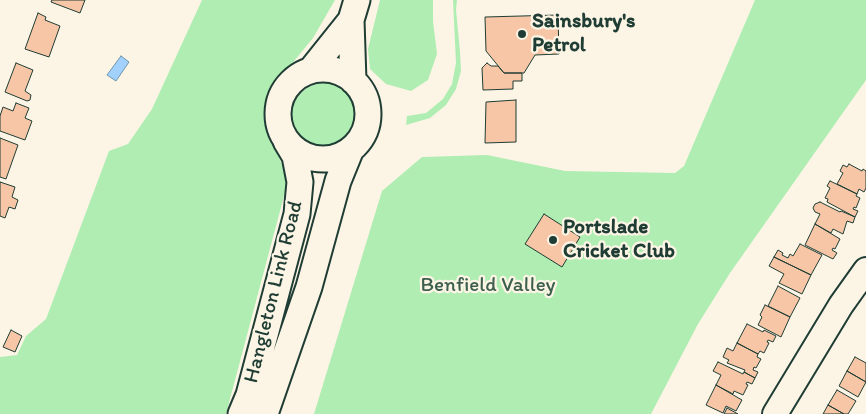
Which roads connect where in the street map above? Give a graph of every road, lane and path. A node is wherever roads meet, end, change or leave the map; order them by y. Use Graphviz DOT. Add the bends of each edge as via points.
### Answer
graph roads {
  1 [pos="354,10"];
  2 [pos="311,70"];
  3 [pos="353,81"];
  4 [pos="286,140"];
  5 [pos="351,149"];
  6 [pos="866,270"];
  7 [pos="241,414"];
  8 [pos="265,414"];
  9 [pos="775,414"];
  1 -- 2 [label="highway"];
  1 -- 3 [label="highway"];
  2 -- 3 [label="highway" via="339,71"];
  2 -- 4 [label="highway" via="286,88 279,102 278,116"];
  3 -- 5 [label="highway" via="363,94 367,121 362,136"];
  4 -- 5 [label="highway" via="296,151 322,159 337,157"];
  4 -- 7 [label="highway, Hangleton Link Road" via="295,156 300,182 297,214"];
  5 -- 8 [label="highway, Hangleton Link Road"];
  6 -- 9 [label="main road"];
}
